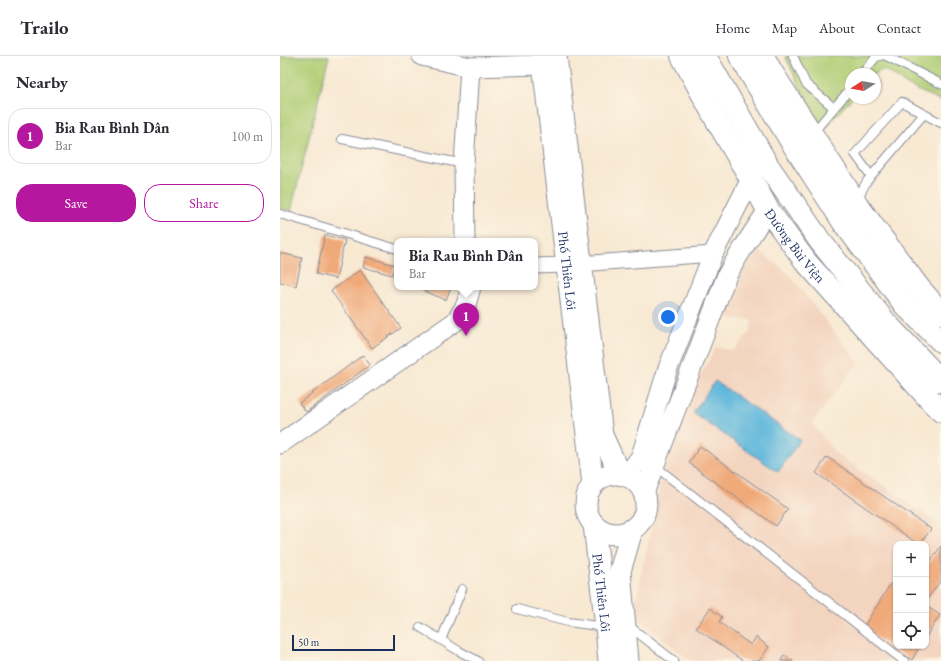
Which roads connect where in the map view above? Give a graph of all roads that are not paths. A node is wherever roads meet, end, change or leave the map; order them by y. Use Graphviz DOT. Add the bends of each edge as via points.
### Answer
graph roads {
  1 [pos="422,56"];
  2 [pos="682,56"];
  3 [pos="705,56"];
  4 [pos="740,56"];
  5 [pos="763,56"];
  6 [pos="793,56"];
  7 [pos="880,56"];
  8 [pos="886,56"];
  9 [pos="549,61"];
  10 [pos="470,67"];
  11 [pos="867,68"];
  12 [pos="941,84"];
  13 [pos="845,95"];
  14 [pos="834,108"];
  15 [pos="924,114"];
  16 [pos="941,123"];
  17 [pos="811,134"];
  18 [pos="342,139"];
  19 [pos="464,164"];
  20 [pos="871,176"];
  21 [pos="751,179"];
  22 [pos="858,206"];
  23 [pos="768,210"];
  24 [pos="280,214"];
  25 [pos="844,224"];
  26 [pos="464,238"];
  27 [pos="394,248"];
  28 [pos="713,254"];
  29 [pos="574,264"];
  30 [pos="538,266"];
  31 [pos="470,290"];
  32 [pos="941,313"];
  33 [pos="941,341"];
  34 [pos="941,381"];
  35 [pos="941,411"];
  36 [pos="595,435"];
  37 [pos="280,444"];
  38 [pos="654,465"];
  39 [pos="625,476"];
  40 [pos="593,485"];
  41 [pos="644,493"];
  42 [pos="594,524"];
  43 [pos="632,530"];
  44 [pos="462,590"];
  45 [pos="517,610"];
  46 [pos="615,625"];
  47 [pos="420,627"];
  48 [pos="441,640"];
  49 [pos="478,661"];
  50 [pos="609,661"];
  51 [pos="628,661"];
  52 [pos="674,661"];
  53 [pos="904,661"];
  1 -- 10 [label="street"];
  2 -- 21 [label="main road, Đường Bùi Viện"];
  3 -- 34 [label="main road, Đường Bùi Viện" via="768,166 820,241 885,322"];
  4 -- 25 [label="main road" via="790,141"];
  5 -- 17 [label="main road"];
  6 -- 14 [label="lane" via="806,84"];
  7 -- 11 [label="lane"];
  8 -- 12 [label="lane"];
  9 -- 10 [label="street"];
  9 -- 29 [label="main road, Phố Thiên Lôi"];
  10 -- 19 [label="street"];
  13 -- 14 [label="lane"];
  14 -- 17 [label="lane"];
  15 -- 16 [label="lane"];
  15 -- 20 [label="lane"];
  15 -- 20 [label="lane" via="902,102 854,154"];
  17 -- 22 [label="main road"];
  18 -- 19 [label="lane"];
  19 -- 26 [label="street"];
  20 -- 22 [label="lane" via="860,194"];
  21 -- 23 [label="main road, Đường Bùi Viện"];
  21 -- 28 [label="street"];
  22 -- 25 [label="main road"];
  22 -- 32 [label="main road" via="918,288"];
  23 -- 35 [label="main road, Đường Bùi Viện" via="806,262"];
  23 -- 38 [label="street" via="727,275"];
  24 -- 27 [label="lane"];
  25 -- 33 [label="main road" via="905,306"];
  28 -- 29 [label="street"];
  28 -- 39 [label="street" via="667,371 641,456"];
  29 -- 30 [label="street"];
  29 -- 36 [label="main road, Phố Thiên Lôi"];
  31 -- 37 [label="street" via="466,305 456,321"];
  36 -- 39 [label="main road, Phố Thiên Lôi"];
  36 -- 40 [label="main road, Phố Thiên Lôi"];
  38 -- 41 [label="street"];
  38 -- 53 [label="lane"];
  39 -- 40 [label="main road" via="606,476"];
  39 -- 41 [label="main road" via="634,480"];
  40 -- 42 [label="main road" via="588,492 586,509"];
  41 -- 43 [label="main road" via="644,514"];
  42 -- 43 [label="main road" via="612,534"];
  42 -- 46 [label="main road, Phố Thiên Lôi"];
  43 -- 46 [label="main road, Phố Thiên Lôi" via="620,571"];
  44 -- 48 [label="lane"];
  45 -- 46 [label="lane" via="568,622"];
  46 -- 50 [label="main road, Phố Thiên Lôi"];
  46 -- 51 [label="main road, Phố Thiên Lôi"];
  46 -- 52 [label="lane"];
  47 -- 48 [label="lane"];
  48 -- 49 [label="lane"];
}
